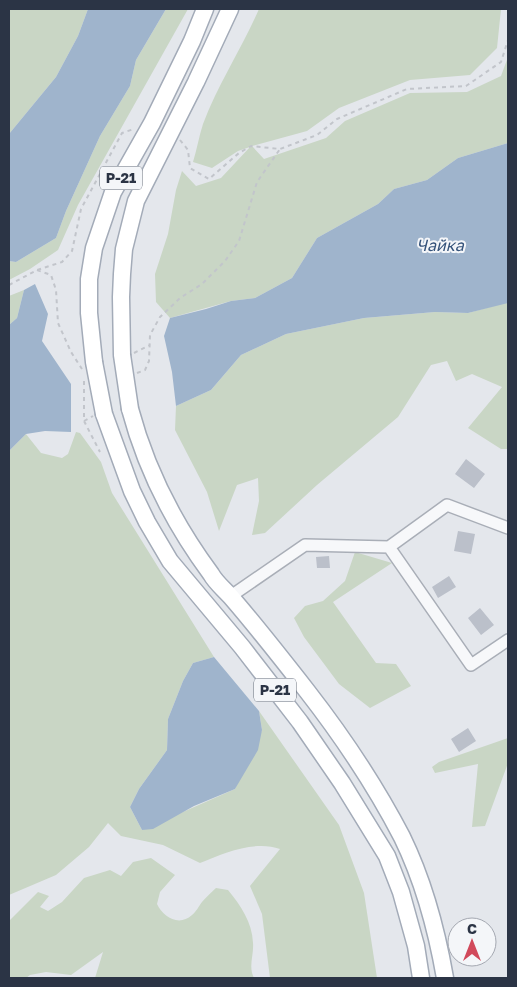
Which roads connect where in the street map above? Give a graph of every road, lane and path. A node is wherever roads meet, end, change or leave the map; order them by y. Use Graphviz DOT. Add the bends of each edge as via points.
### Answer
graph roads {
  1 [pos="205,9"];
  2 [pos="230,9"];
  3 [pos="508,40"];
  4 [pos="152,123"];
  5 [pos="172,127"];
  6 [pos="280,149"];
  7 [pos="37,270"];
  8 [pos="9,285"];
  9 [pos="150,345"];
  10 [pos="123,357"];
  11 [pos="134,374"];
  12 [pos="100,452"];
  13 [pos="508,528"];
  14 [pos="389,547"];
  15 [pos="231,596"];
  16 [pos="508,640"];
  17 [pos="421,978"];
  18 [pos="446,978"];
  1 -- 4 [label="main road, Р-21"];
  2 -- 5 [label="main road, Р-21"];
  3 -- 6 [label="path" via="501,62 466,86 407,89 337,119 317,135"];
  4 -- 7 [label="path" via="122,133 81,209 72,251 62,262"];
  4 -- 17 [label="main road, Р-21, bridge" via="113,192 94,248 88,313 104,414 132,492 170,561 300,722 387,856 401,892"];
  5 -- 6 [label="path" via="188,150 190,168 210,179 251,146"];
  5 -- 10 [label="main road, Р-21" via="136,201 124,248 121,297"];
  6 -- 9 [label="path" via="257,182 239,241 226,262 160,317 150,335"];
  7 -- 8 [label="path"];
  7 -- 12 [label="path" via="51,275 56,290 58,323 85,374 84,421"];
  9 -- 10 [label="path"];
  9 -- 11 [label="path" via="150,361 145,370"];
  10 -- 15 [label="main road, Р-21, bridge" via="130,408 150,470 186,539 212,576"];
  13 -- 14 [label="street" via="447,505"];
  14 -- 15 [label="street" via="304,545"];
  14 -- 16 [label="street" via="471,665"];
  15 -- 18 [label="main road, Р-21" via="309,693 378,794 403,839 421,883"];
}
